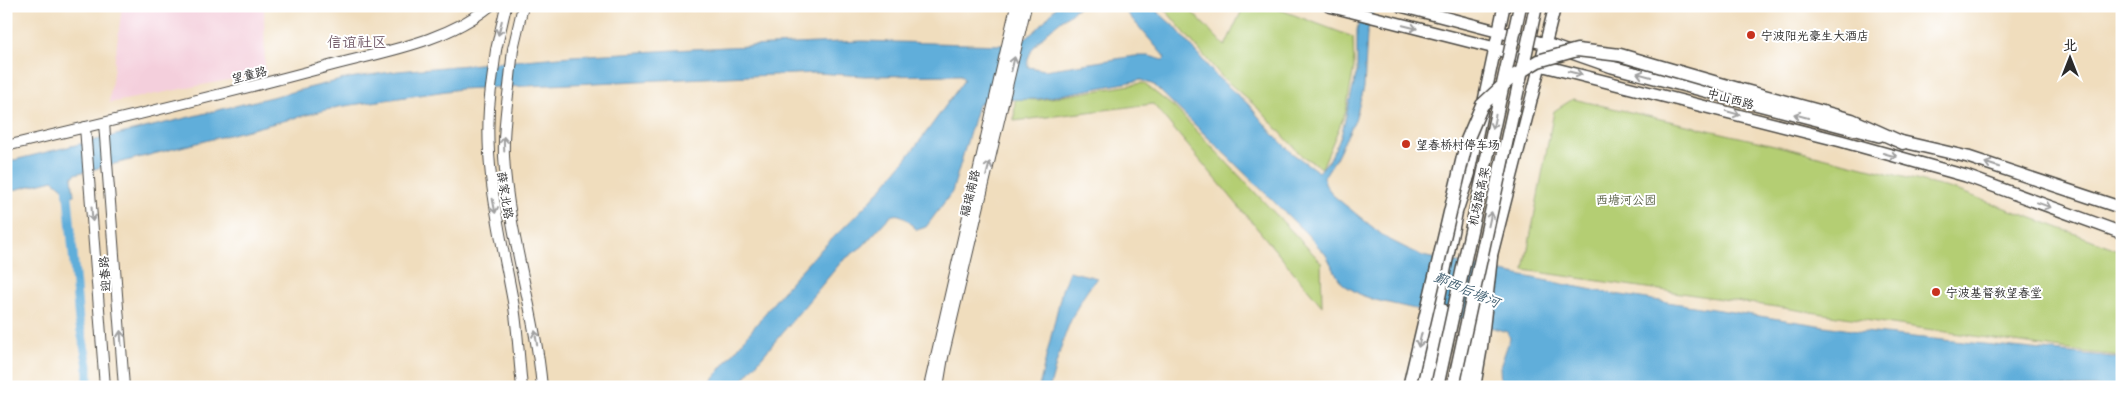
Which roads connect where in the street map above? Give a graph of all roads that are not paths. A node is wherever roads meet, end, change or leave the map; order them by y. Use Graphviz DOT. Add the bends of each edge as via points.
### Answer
graph roads {
  1 [pos="490,6"];
  2 [pos="506,6"];
  3 [pos="1016,6"];
  4 [pos="1026,6"];
  5 [pos="1329,6"];
  6 [pos="1401,6"];
  7 [pos="1504,6"];
  8 [pos="1520,6"];
  9 [pos="1536,6"];
  10 [pos="1555,6"];
  11 [pos="523,8"];
  12 [pos="1499,30"];
  13 [pos="1546,44"];
  14 [pos="1495,48"];
  15 [pos="1540,65"];
  16 [pos="104,123"];
  17 [pos="85,127"];
  18 [pos="1903,142"];
  19 [pos="6,146"];
  20 [pos="1469,173"];
  21 [pos="2122,208"];
  22 [pos="2122,233"];
  23 [pos="1492,255"];
  24 [pos="105,387"];
  25 [pos="124,387"];
  26 [pos="522,387"];
  27 [pos="542,387"];
  28 [pos="929,387"];
  29 [pos="938,387"];
  30 [pos="1409,387"];
  31 [pos="1421,387"];
  32 [pos="1428,387"];
  33 [pos="1437,387"];
  34 [pos="1454,387"];
  35 [pos="1464,387"];
  36 [pos="1474,387"];
  1 -- 16 [label="street, 望童路" via="472,20 438,37"];
  2 -- 26 [label="street, 薛家北路, one-way, bridge" via="487,113 488,158 514,310"];
  3 -- 28 [label="street, 福瑞南路"];
  29 -- 4 [label="street, 福瑞南路, one-way"];
  5 -- 14 [label="main road, 中山西路, one-way"];
  6 -- 12 [label="main road, 中山西路"];
  7 -- 12 [label="main road"];
  8 -- 33 [label="highway, 机场路高架, one-way, bridge"];
  34 -- 9 [label="highway, 机场路高架, one-way, bridge"];
  10 -- 13 [label="main road"];
  27 -- 11 [label="street, 薛家北路, one-way, bridge" via="504,158 513,49"];
  12 -- 13 [label="main road, 中山西路"];
  12 -- 14 [label="main road"];
  13 -- 15 [label="main road"];
  18 -- 13 [label="main road, 中山西路, one-way" via="1612,67"];
  14 -- 15 [label="main road, 中山西路"];
  14 -- 20 [label="main road"];
  15 -- 22 [label="main road, 中山西路, one-way" via="1956,174"];
  15 -- 23 [label="main road"];
  16 -- 17 [label="street, 望童路"];
  25 -- 16 [label="street, 迎春路, one-way"];
  17 -- 19 [label="street, 望童路"];
  17 -- 24 [label="street, 迎春路, one-way"];
  21 -- 18 [label="main road, 中山西路, one-way" via="1968,158"];
  18 -- 30 [label="highway, one-way, bridge" via="1852,120 1620,55 1577,50 1538,61 1512,77 1482,105 1467,140"];
  20 -- 31 [label="highway" via="1456,212"];
  20 -- 32 [label="main road"];
  23 -- 35 [label="main road"];
  23 -- 36 [label="highway"];
}
